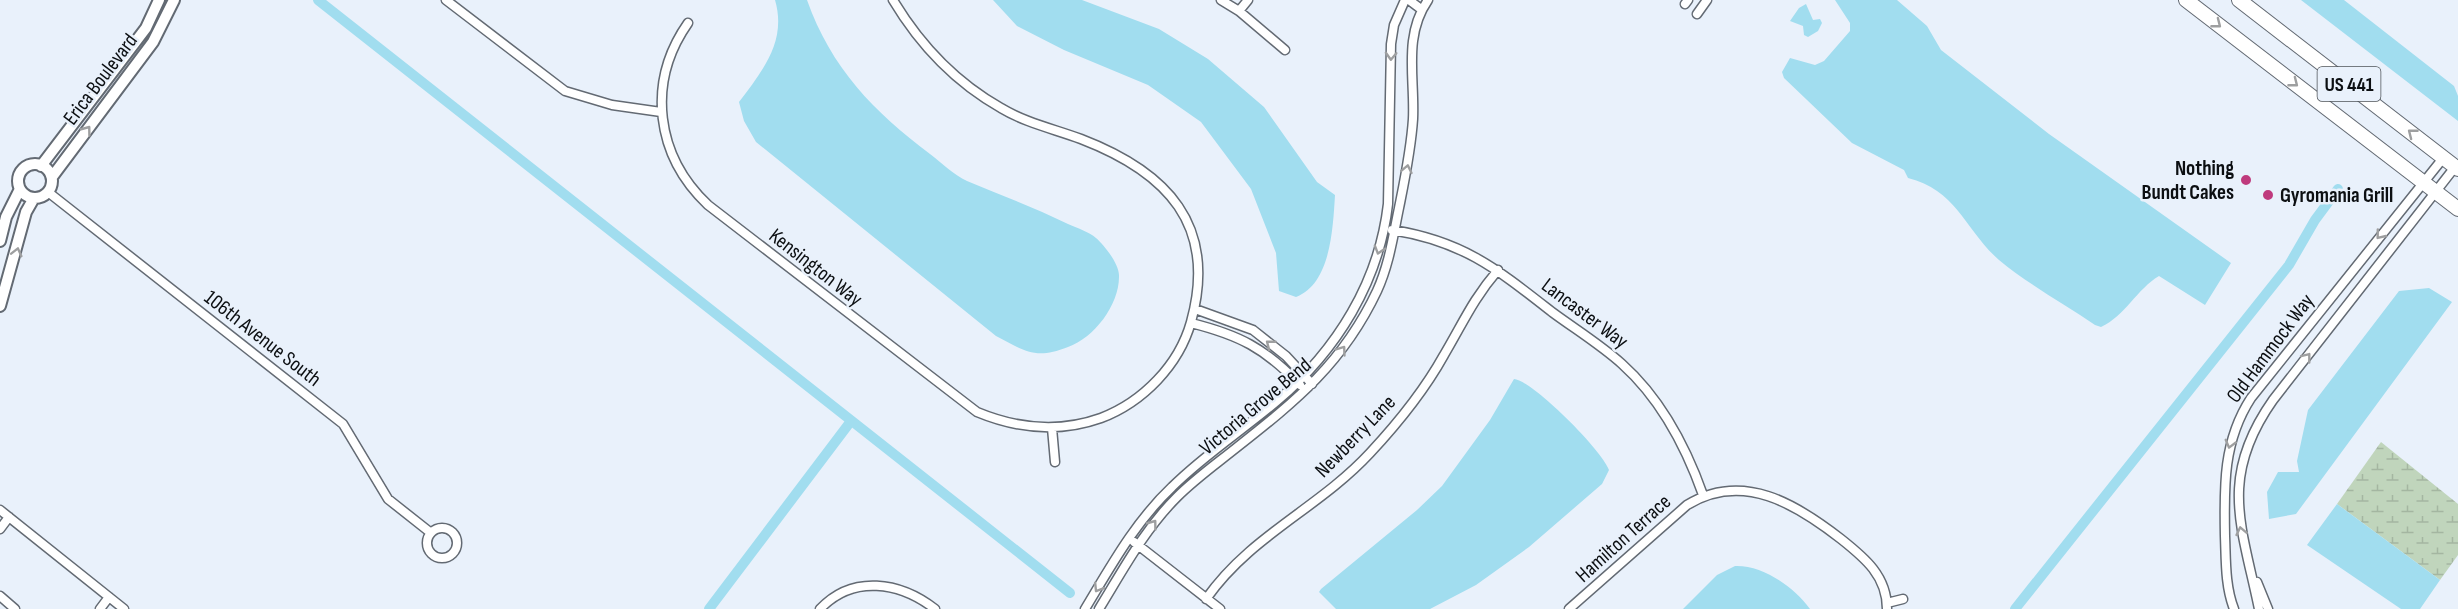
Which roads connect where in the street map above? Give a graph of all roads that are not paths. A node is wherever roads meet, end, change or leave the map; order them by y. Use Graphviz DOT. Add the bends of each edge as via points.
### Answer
graph roads {
  1 [pos="159,0"];
  2 [pos="174,0"];
  3 [pos="446,0"];
  4 [pos="893,0"];
  5 [pos="1221,0"];
  6 [pos="1248,0"];
  7 [pos="1407,0"];
  8 [pos="1428,0"];
  9 [pos="1707,0"];
  10 [pos="2186,0"];
  11 [pos="2239,0"];
  12 [pos="1421,9"];
  13 [pos="1239,11"];
  14 [pos="1697,14"];
  15 [pos="688,23"];
  16 [pos="1285,50"];
  17 [pos="661,112"];
  18 [pos="2444,157"];
  19 [pos="41,165"];
  20 [pos="2457,168"];
  21 [pos="52,177"];
  22 [pos="2423,182"];
  23 [pos="20,189"];
  24 [pos="48,192"];
  25 [pos="2436,192"];
  26 [pos="34,198"];
  27 [pos="2458,209"];
  28 [pos="1385,229"];
  29 [pos="1395,230"];
  30 [pos="0,241"];
  31 [pos="1498,270"];
  32 [pos="0,306"];
  33 [pos="1195,309"];
  34 [pos="1191,323"];
  35 [pos="1304,375"];
  36 [pos="1297,382"];
  37 [pos="1312,384"];
  38 [pos="1305,391"];
  39 [pos="1052,428"];
  40 [pos="1055,462"];
  41 [pos="1703,495"];
  42 [pos="0,510"];
  43 [pos="9,517"];
  44 [pos="0,529"];
  45 [pos="431,533"];
  46 [pos="1129,538"];
  47 [pos="1138,545"];
  48 [pos="2248,561"];
  49 [pos="0,596"];
  50 [pos="109,597"];
  51 [pos="1206,599"];
  52 [pos="1903,599"];
  53 [pos="1887,606"];
  54 [pos="15,609"];
  55 [pos="100,609"];
  56 [pos="124,609"];
  57 [pos="820,609"];
  58 [pos="935,609"];
  59 [pos="1085,609"];
  60 [pos="1100,609"];
  61 [pos="1220,609"];
  62 [pos="1569,609"];
  63 [pos="2232,609"];
  64 [pos="2259,609"];
  65 [pos="2268,609"];
  1 -- 19 [label="street, Erica Boulevard" via="146,28"];
  21 -- 2 [label="street, Erica Boulevard, one-way" via="153,42"];
  3 -- 17 [label="street" via="565,91 612,105"];
  4 -- 33 [label="street, Kensington Way" via="937,59 979,94 1026,121 1129,160 1158,182 1180,210 1194,243 1199,279"];
  5 -- 13 [label="street"];
  6 -- 13 [label="street"];
  7 -- 12 [label="street"];
  7 -- 28 [label="street, Victoria Grove Bend, one-way" via="1394,25 1391,44"];
  8 -- 12 [label="street, Victoria Grove Bend"];
  9 -- 14 [label="street"];
  10 -- 22 [label="main road, US 441, one-way"];
  18 -- 11 [label="main road, US 441, one-way"];
  29 -- 12 [label="street, Victoria Grove Bend, one-way" via="1410,158 1414,72 1411,52"];
  13 -- 16 [label="street"];
  15 -- 17 [label="street, Kensington Way" via="668,63"];
  17 -- 39 [label="street, Kensington Way" via="675,164 708,205 977,412 1014,425"];
  18 -- 20 [label="main road, US 441"];
  18 -- 22 [label="street, Old Hammock Way"];
  19 -- 21 [label="street"];
  19 -- 23 [label="street" via="30,165 21,172"];
  20 -- 25 [label="street, Old Hammock Way"];
  21 -- 24 [label="street"];
  22 -- 25 [label="main road, US 441"];
  22 -- 63 [label="street, Old Hammock Way, one-way" via="2251,398 2238,421 2229,445 2224,480 2226,569"];
  23 -- 26 [label="street"];
  23 -- 30 [label="street" via="6,217"];
  24 -- 26 [label="street"];
  24 -- 45 [label="street, 106th Avenue South" via="343,424 388,499"];
  25 -- 27 [label="main road, US 441"];
  48 -- 25 [label="street, Old Hammock Way, one-way" via="2238,488 2243,457 2256,425"];
  32 -- 26 [label="street, one-way" via="26,212"];
  28 -- 29 [label="street, Lancaster Way"];
  28 -- 35 [label="street, Victoria Grove Bend, one-way" via="1370,278 1357,304 1328,349"];
  29 -- 31 [label="street, Lancaster Way" via="1446,243"];
  37 -- 29 [label="street, Victoria Grove Bend, one-way" via="1331,365 1361,321 1391,254"];
  31 -- 41 [label="street, Lancaster Way" via="1622,363 1640,382 1671,424"];
  31 -- 51 [label="street, Newberry Lane" via="1470,305 1435,369 1390,431 1344,479 1236,561"];
  33 -- 34 [label="street, Kensington Way"];
  35 -- 33 [label="street, one-way" via="1252,330"];
  34 -- 36 [label="street" via="1259,347"];
  34 -- 39 [label="street, Kensington Way" via="1169,367 1142,395 1108,415"];
  35 -- 36 [label="street, Victoria Grove Bend"];
  35 -- 37 [label="street"];
  36 -- 38 [label="street"];
  36 -- 46 [label="street, Victoria Grove Bend" via="1182,476"];
  37 -- 38 [label="street, Victoria Grove Bend"];
  47 -- 38 [label="street, Victoria Grove Bend, one-way" via="1177,497"];
  39 -- 40 [label="street"];
  41 -- 53 [label="street" via="1752,493 1798,508 1872,566 1882,584"];
  41 -- 62 [label="street, Hamilton Terrace" via="1671,516"];
  42 -- 43 [label="street"];
  43 -- 44 [label="street"];
  43 -- 50 [label="street"];
  46 -- 47 [label="street"];
  46 -- 59 [label="street, Victoria Grove Bend, one-way"];
  47 -- 51 [label="street"];
  47 -- 60 [label="street, Victoria Grove Bend"];
  48 -- 64 [label="street, Old Hammock Way"];
  48 -- 65 [label="street, Old Hammock Way"];
  49 -- 54 [label="street"];
  50 -- 55 [label="street"];
  50 -- 56 [label="street"];
  51 -- 61 [label="street"];
  52 -- 53 [label="street"];
  57 -- 58 [label="street" via="850,589 885,585 913,593"];
}
